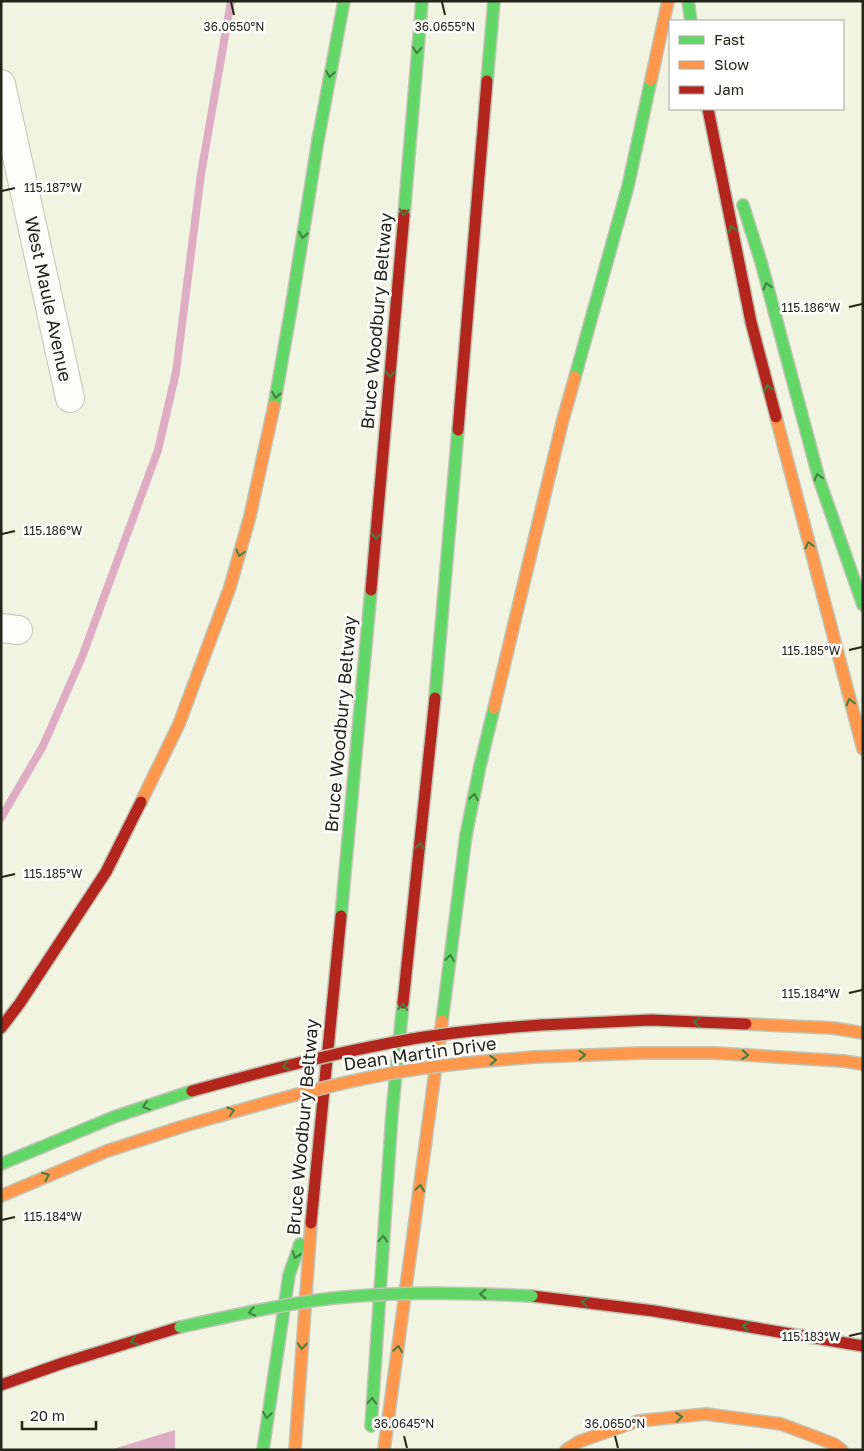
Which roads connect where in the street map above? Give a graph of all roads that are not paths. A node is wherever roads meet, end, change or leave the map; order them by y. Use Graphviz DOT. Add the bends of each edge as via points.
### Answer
graph roads {
  1 [pos="344,1"];
  2 [pos="422,1"];
  3 [pos="494,1"];
  4 [pos="668,1"];
  5 [pos="688,1"];
  6 [pos="691,20"];
  7 [pos="1,84"];
  8 [pos="708,110"];
  9 [pos="714,110"];
  10 [pos="730,163"];
  11 [pos="738,190"];
  12 [pos="70,398"];
  13 [pos="863,605"];
  14 [pos="863,749"];
  15 [pos="1,1028"];
  16 [pos="863,1032"];
  17 [pos="863,1064"];
  18 [pos="1,1164"];
  19 [pos="1,1196"];
  20 [pos="312,1210"];
  21 [pos="863,1346"];
  22 [pos="1,1385"];
  23 [pos="370,1440"];
  24 [pos="263,1450"];
  25 [pos="295,1450"];
  26 [pos="384,1450"];
  27 [pos="566,1450"];
  28 [pos="842,1450"];
  1 -- 15 [label="main road, one-way" via="270,427 230,587 179,724 106,872"];
  2 -- 20 [label="main road, Bruce Woodbury Beltway, one-way" via="357,753"];
  23 -- 3 [label="main road, one-way" via="392,1114 437,678"];
  26 -- 4 [label="main road, one-way" via="451,949 480,766 560,432 628,186"];
  5 -- 6 [label="main road"];
  7 -- 12 [label="street, West Maule Avenue"];
  14 -- 8 [label="main road, one-way" via="751,322"];
  9 -- 10 [label="main road"];
  13 -- 11 [label="main road, one-way" via="818,479 761,262"];
  16 -- 18 [label="main road, Dean Martin Drive, one-way, bridge" via="651,1020 541,1025 394,1042 313,1059 192,1091 114,1117"];
  19 -- 17 [label="main road, Dean Martin Drive, one-way, bridge" via="107,1152 184,1126 306,1091 386,1074 534,1057 643,1053 714,1053"];
  20 -- 24 [label="main road, one-way" via="289,1275"];
  20 -- 25 [label="main road, Bruce Woodbury Beltway, one-way"];
  21 -- 22 [label="main road, one-way, bridge" via="654,1311 532,1296 400,1294 292,1304 180,1327"];
  27 -- 28 [label="main road, one-way" via="578,1442 638,1422 706,1414 781,1424"];
}
